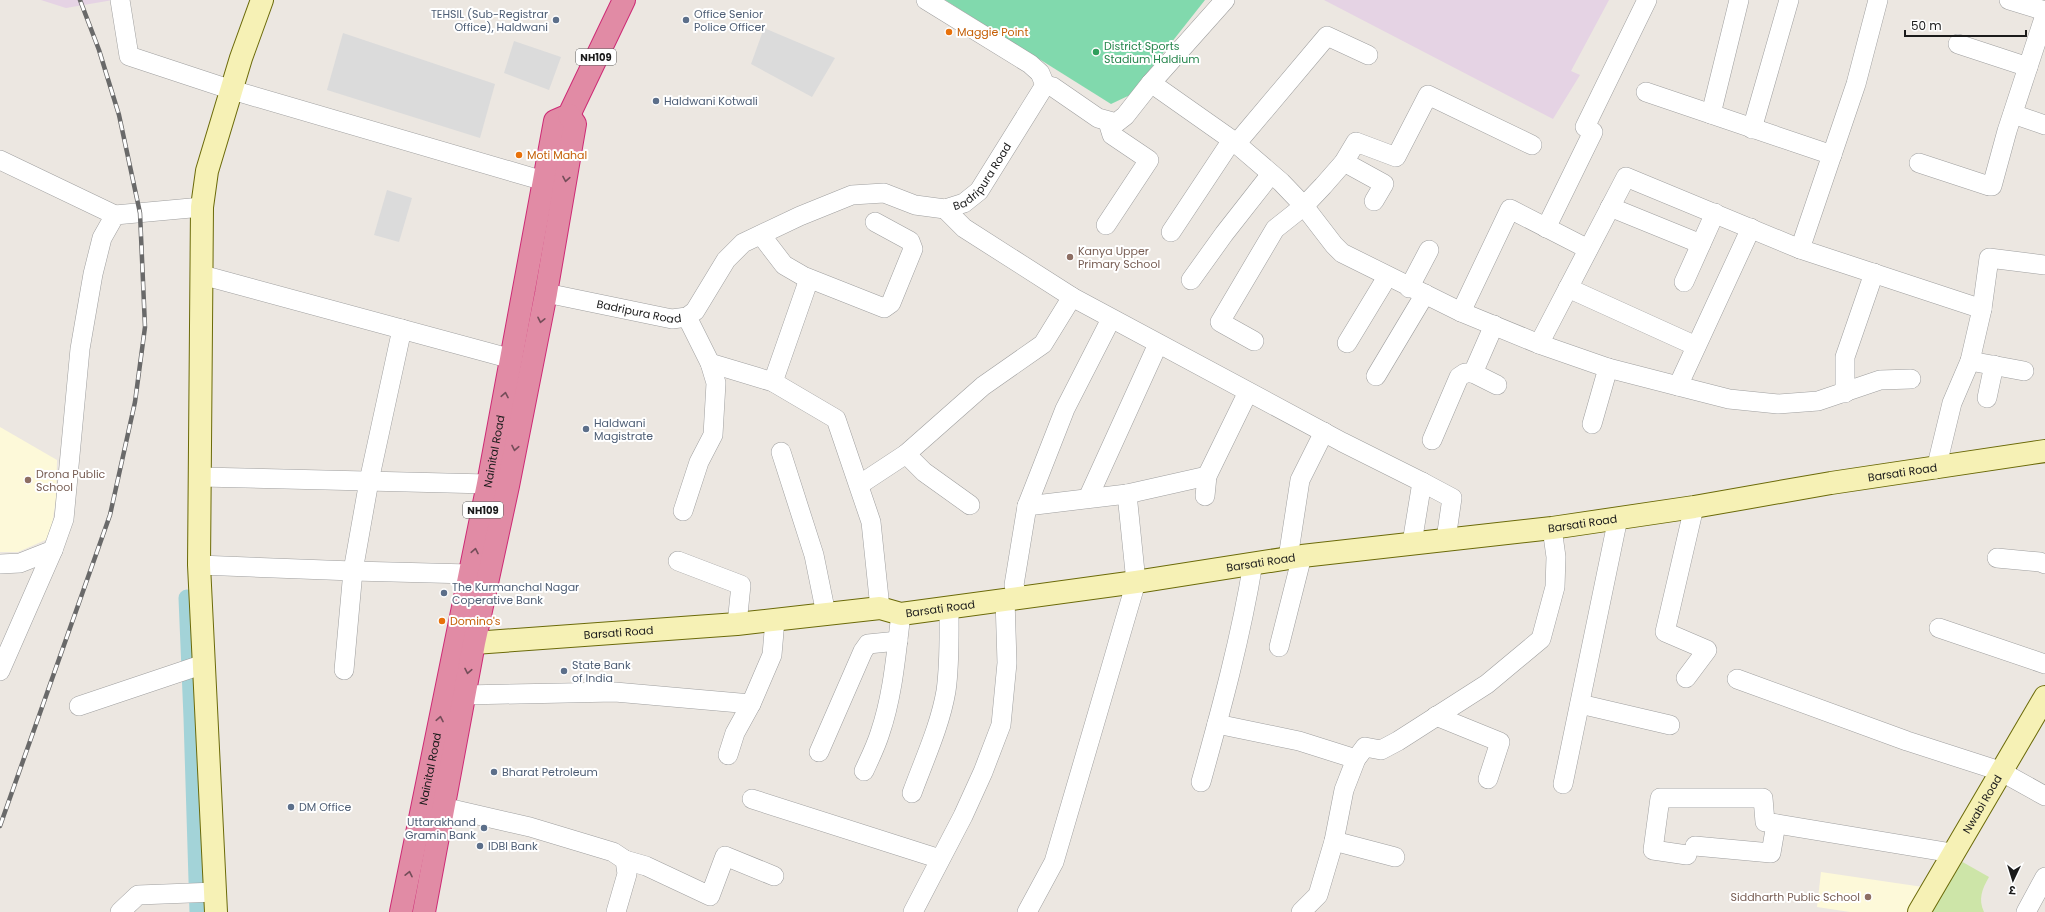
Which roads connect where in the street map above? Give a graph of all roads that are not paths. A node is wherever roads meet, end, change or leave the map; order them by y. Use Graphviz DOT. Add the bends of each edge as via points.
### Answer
graph roads {
  1 [pos="120,0"];
  2 [pos="262,0"];
  3 [pos="624,0"];
  4 [pos="926,0"];
  5 [pos="1225,0"];
  6 [pos="1647,0"];
  7 [pos="1739,0"];
  8 [pos="1789,0"];
  9 [pos="1878,0"];
  10 [pos="2009,0"];
  11 [pos="2045,11"];
  12 [pos="2045,15"];
  13 [pos="1958,44"];
  14 [pos="1368,55"];
  15 [pos="2028,67"];
  16 [pos="1151,83"];
  17 [pos="1045,85"];
  18 [pos="232,90"];
  19 [pos="1646,92"];
  20 [pos="1711,114"];
  21 [pos="2013,114"];
  22 [pos="569,115"];
  23 [pos="1108,122"];
  24 [pos="2045,125"];
  25 [pos="1752,129"];
  26 [pos="1234,142"];
  27 [pos="1532,145"];
  28 [pos="1832,155"];
  29 [pos="0,160"];
  30 [pos="1344,162"];
  31 [pos="1919,164"];
  32 [pos="1271,174"];
  33 [pos="544,181"];
  34 [pos="1374,201"];
  35 [pos="1304,206"];
  36 [pos="202,207"];
  37 [pos="1610,208"];
  38 [pos="945,209"];
  39 [pos="1715,213"];
  40 [pos="115,215"];
  41 [pos="875,222"];
  42 [pos="1106,225"];
  43 [pos="1546,228"];
  44 [pos="1751,228"];
  45 [pos="1171,232"];
  46 [pos="761,235"];
  47 [pos="1701,244"];
  48 [pos="1588,249"];
  49 [pos="1800,249"];
  50 [pos="1428,250"];
  51 [pos="2045,264"];
  52 [pos="1874,273"];
  53 [pos="202,275"];
  54 [pos="1387,277"];
  55 [pos="809,279"];
  56 [pos="1191,280"];
  57 [pos="1684,282"];
  58 [pos="525,288"];
  59 [pos="1568,288"];
  60 [pos="1417,291"];
  61 [pos="546,293"];
  62 [pos="1072,297"];
  63 [pos="1982,309"];
  64 [pos="1461,312"];
  65 [pos="687,318"];
  66 [pos="1111,319"];
  67 [pos="1494,325"];
  68 [pos="402,328"];
  69 [pos="1254,341"];
  70 [pos="1347,343"];
  71 [pos="1158,344"];
  72 [pos="1539,344"];
  73 [pos="1696,346"];
  74 [pos="512,359"];
  75 [pos="1970,361"];
  76 [pos="710,363"];
  77 [pos="1994,365"];
  78 [pos="1608,368"];
  79 [pos="2024,371"];
  80 [pos="1473,373"];
  81 [pos="1376,376"];
  82 [pos="1911,379"];
  83 [pos="773,382"];
  84 [pos="1497,385"];
  85 [pos="1678,386"];
  86 [pos="1248,392"];
  87 [pos="1845,393"];
  88 [pos="1987,398"];
  89 [pos="1592,424"];
  90 [pos="1324,432"];
  91 [pos="1432,440"];
  92 [pos="2045,451"];
  93 [pos="781,452"];
  94 [pos="906,454"];
  95 [pos="1936,469"];
  96 [pos="1207,476"];
  97 [pos="201,477"];
  98 [pos="369,481"];
  99 [pos="1422,482"];
  100 [pos="498,485"];
  101 [pos="859,485"];
  102 [pos="1127,494"];
  103 [pos="1205,496"];
  104 [pos="1088,498"];
  105 [pos="970,505"];
  106 [pos="1027,506"];
  107 [pos="1694,507"];
  108 [pos="683,511"];
  109 [pos="1618,518"];
  110 [pos="1552,528"];
  111 [pos="1446,539"];
  112 [pos="1412,543"];
  113 [pos="53,550"];
  114 [pos="1295,557"];
  115 [pos="1997,558"];
  116 [pos="678,561"];
  117 [pos="1253,563"];
  118 [pos="0,564"];
  119 [pos="2045,564"];
  120 [pos="199,565"];
  121 [pos="353,571"];
  122 [pos="470,574"];
  123 [pos="1136,582"];
  124 [pos="1011,599"];
  125 [pos="949,607"];
  126 [pos="880,608"];
  127 [pos="826,614"];
  128 [pos="901,614"];
  129 [pos="775,620"];
  130 [pos="737,624"];
  131 [pos="1939,628"];
  132 [pos="898,640"];
  133 [pos="474,643"];
  134 [pos="1279,647"];
  135 [pos="204,664"];
  136 [pos="2045,664"];
  137 [pos="344,670"];
  138 [pos="0,671"];
  139 [pos="1686,678"];
  140 [pos="1737,679"];
  141 [pos="464,695"];
  142 [pos="2045,697"];
  143 [pos="751,704"];
  144 [pos="1580,704"];
  145 [pos="79,706"];
  146 [pos="1436,716"];
  147 [pos="1217,724"];
  148 [pos="1670,725"];
  149 [pos="819,752"];
  150 [pos="728,756"];
  151 [pos="1356,759"];
  152 [pos="864,771"];
  153 [pos="2000,771"];
  154 [pos="1488,779"];
  155 [pos="1201,782"];
  156 [pos="1563,784"];
  157 [pos="912,793"];
  158 [pos="2045,796"];
  159 [pos="752,799"];
  160 [pos="443,807"];
  161 [pos="1776,824"];
  162 [pos="1334,841"];
  163 [pos="1952,853"];
  164 [pos="1395,857"];
  165 [pos="940,859"];
  166 [pos="625,860"];
  167 [pos="774,876"];
  168 [pos="2045,877"];
  169 [pos="206,897"];
  170 [pos="120,912"];
  171 [pos="401,912"];
  172 [pos="424,912"];
  173 [pos="616,912"];
  174 [pos="913,912"];
  175 [pos="1027,912"];
  176 [pos="1301,912"];
  177 [pos="1919,912"];
  178 [pos="2026,912"];
  1 -- 18 [label="street" via="130,56"];
  2 -- 18 [label="street" via="240,58"];
  3 -- 22 [label="highway, Nainital Road / NH109"];
  4 -- 17 [label="street" via="1030,64 1040,73"];
  5 -- 16 [label="street"];
  6 -- 43 [label="street" via="1585,127 1592,132"];
  7 -- 20 [label="street"];
  8 -- 25 [label="street"];
  9 -- 28 [label="street" via="1856,84"];
  10 -- 11 [label="street"];
  12 -- 15 [label="street"];
  13 -- 15 [label="street"];
  14 -- 26 [label="street" via="1327,36"];
  15 -- 21 [label="street"];
  16 -- 23 [label="street" via="1125,116 1116,123"];
  16 -- 26 [label="street"];
  17 -- 23 [label="street" via="1053,87"];
  17 -- 38 [label="street, Badripura Road" via="980,191 964,203"];
  18 -- 33 [label="street"];
  18 -- 36 [label="street" via="207,171"];
  19 -- 20 [label="street"];
  20 -- 25 [label="street"];
  21 -- 24 [label="street"];
  21 -- 31 [label="street" via="1992,186"];
  22 -- 33 [label="highway, Nainital Road / NH109" via="555,121"];
  22 -- 61 [label="highway, Nainital Road / NH109, one-way" via="576,124"];
  23 -- 42 [label="street" via="1112,135 1149,160"];
  25 -- 28 [label="street"];
  26 -- 32 [label="street"];
  26 -- 45 [label="street"];
  27 -- 30 [label="street" via="1428,95 1396,157 1356,142"];
  28 -- 49 [label="street"];
  29 -- 40 [label="street"];
  30 -- 34 [label="street" via="1384,184"];
  30 -- 35 [label="street"];
  32 -- 35 [label="street"];
  32 -- 56 [label="street"];
  33 -- 58 [label="highway, Nainital Road / NH109"];
  35 -- 54 [label="street" via="1342,254"];
  35 -- 69 [label="street" via="1274,229 1220,322"];
  36 -- 40 [label="street"];
  36 -- 53 [label="street"];
  37 -- 39 [label="street" via="1626,177"];
  37 -- 47 [label="street"];
  37 -- 48 [label="street"];
  38 -- 46 [label="street, Badripura Road" via="915,205 884,193 852,195"];
  38 -- 62 [label="street" via="964,228"];
  39 -- 44 [label="street"];
  39 -- 47 [label="street"];
  40 -- 113 [label="street" via="102,238 93,274 80,349 64,519"];
  41 -- 55 [label="street" via="913,245 889,306 884,308"];
  43 -- 48 [label="street"];
  43 -- 64 [label="street" via="1510,209"];
  44 -- 49 [label="street"];
  44 -- 73 [label="street"];
  46 -- 55 [label="street" via="784,265"];
  46 -- 65 [label="street, Badripura Road" via="743,243 726,260 695,311"];
  47 -- 57 [label="street"];
  48 -- 59 [label="street"];
  49 -- 52 [label="street"];
  50 -- 60 [label="street"];
  51 -- 63 [label="street" via="1989,258"];
  52 -- 63 [label="street"];
  52 -- 87 [label="street" via="1845,357"];
  53 -- 68 [label="street"];
  53 -- 97 [label="street"];
  54 -- 60 [label="street"];
  54 -- 70 [label="street"];
  55 -- 83 [label="street"];
  58 -- 61 [label="highway"];
  58 -- 74 [label="highway, Nainital Road / NH109"];
  59 -- 72 [label="street"];
  59 -- 73 [label="street"];
  60 -- 64 [label="street"];
  60 -- 81 [label="street"];
  61 -- 65 [label="street, Badripura Road" via="672,319"];
  61 -- 100 [label="highway, Nainital Road / NH109, one-way"];
  62 -- 66 [label="street"];
  62 -- 94 [label="street" via="1043,344 983,386"];
  63 -- 75 [label="street"];
  64 -- 67 [label="street"];
  65 -- 76 [label="street"];
  66 -- 71 [label="street"];
  66 -- 106 [label="street" via="1065,409"];
  67 -- 72 [label="street"];
  67 -- 80 [label="street"];
  68 -- 74 [label="street"];
  68 -- 98 [label="street"];
  71 -- 86 [label="street"];
  71 -- 104 [label="street"];
  72 -- 78 [label="street"];
  73 -- 85 [label="street"];
  100 -- 74 [label="highway, Nainital Road / NH109, one-way"];
  75 -- 77 [label="street"];
  75 -- 95 [label="street" via="1952,403"];
  76 -- 83 [label="street"];
  76 -- 108 [label="street" via="716,383 713,435 699,462"];
  77 -- 79 [label="street"];
  77 -- 88 [label="street"];
  78 -- 85 [label="street"];
  78 -- 89 [label="street"];
  80 -- 84 [label="street"];
  80 -- 91 [label="street" via="1465,373 1459,377"];
  82 -- 87 [label="street" via="1880,380"];
  83 -- 101 [label="street" via="836,419"];
  85 -- 87 [label="street" via="1729,399 1778,404 1818,401"];
  86 -- 90 [label="street"];
  86 -- 96 [label="street"];
  90 -- 99 [label="street"];
  90 -- 114 [label="street" via="1300,480"];
  92 -- 95 [label="street, Barsati Road"];
  93 -- 127 [label="street" via="814,555"];
  94 -- 101 [label="street"];
  94 -- 105 [label="street" via="929,476"];
  95 -- 107 [label="street, Barsati Road" via="1831,483"];
  96 -- 102 [label="street"];
  96 -- 103 [label="street"];
  97 -- 98 [label="street"];
  97 -- 120 [label="street"];
  98 -- 100 [label="street"];
  98 -- 121 [label="street"];
  99 -- 111 [label="street" via="1452,498"];
  99 -- 112 [label="street"];
  122 -- 100 [label="highway, Nainital Road / NH109, one-way"];
  100 -- 133 [label="highway, Nainital Road / NH109"];
  101 -- 126 [label="street" via="871,522"];
  102 -- 104 [label="street"];
  102 -- 123 [label="street"];
  104 -- 106 [label="street"];
  106 -- 124 [label="street"];
  107 -- 109 [label="street, Barsati Road"];
  107 -- 139 [label="street" via="1666,632 1708,650"];
  109 -- 110 [label="street, Barsati Road"];
  109 -- 144 [label="street"];
  110 -- 111 [label="street, Barsati Road"];
  110 -- 146 [label="street" via="1556,556 1555,588 1541,639 1487,684"];
  111 -- 112 [label="street, Barsati Road"];
  112 -- 114 [label="street, Barsati Road"];
  113 -- 118 [label="street" via="20,563"];
  113 -- 138 [label="street"];
  114 -- 117 [label="street, Barsati Road"];
  114 -- 134 [label="street"];
  115 -- 119 [label="street"];
  116 -- 130 [label="street" via="741,585"];
  117 -- 123 [label="street, Barsati Road"];
  117 -- 147 [label="street" via="1247,604"];
  120 -- 121 [label="street"];
  120 -- 135 [label="street"];
  121 -- 122 [label="street"];
  121 -- 137 [label="street"];
  171 -- 122 [label="highway, Nainital Road / NH109, one-way"];
  123 -- 124 [label="street, Barsati Road"];
  123 -- 175 [label="street" via="1054,862"];
  124 -- 125 [label="street, Barsati Road"];
  124 -- 165 [label="street" via="1001,725 964,816"];
  125 -- 128 [label="street, Barsati Road"];
  125 -- 157 [label="street" via="949,662 945,692 937,724"];
  126 -- 127 [label="street, Barsati Road"];
  126 -- 128 [label="street, Barsati Road"];
  127 -- 129 [label="street, Barsati Road"];
  128 -- 132 [label="street"];
  129 -- 130 [label="street, Barsati Road"];
  129 -- 143 [label="street" via="772,655"];
  130 -- 133 [label="street, Barsati Road"];
  131 -- 136 [label="street"];
  132 -- 149 [label="street" via="868,644 863,651"];
  132 -- 152 [label="street" via="888,708"];
  133 -- 141 [label="highway, Nainital Road / NH109, one-way"];
  135 -- 145 [label="street"];
  135 -- 169 [label="street"];
  140 -- 153 [label="street" via="1906,741"];
  141 -- 143 [label="street" via="615,692"];
  141 -- 160 [label="highway, Nainital Road / NH109"];
  142 -- 153 [label="street, Nwabi Road"];
  143 -- 150 [label="street" via="734,733"];
  144 -- 148 [label="street"];
  144 -- 156 [label="street"];
  146 -- 151 [label="street" via="1381,750 1365,746"];
  146 -- 154 [label="street" via="1500,742"];
  147 -- 151 [label="street" via="1299,741"];
  147 -- 155 [label="street"];
  151 -- 162 [label="street" via="1344,790"];
  153 -- 158 [label="street"];
  153 -- 163 [label="street, Nwabi Road"];
  159 -- 165 [label="street"];
  160 -- 166 [label="street" via="560,836 613,852"];
  160 -- 172 [label="highway, Nainital Road / NH109"];
  161 -- 161 [label="street" via="1765,822 1763,798 1660,798 1653,850 1771,853"];
  161 -- 163 [label="street"];
  162 -- 164 [label="street"];
  162 -- 176 [label="street" via="1318,895"];
  163 -- 177 [label="street, Nwabi Road"];
  165 -- 174 [label="street"];
  166 -- 167 [label="street" via="646,866 710,896 725,856"];
  166 -- 173 [label="street" via="627,874"];
  168 -- 178 [label="street"];
  169 -- 170 [label="street" via="138,895"];
}
